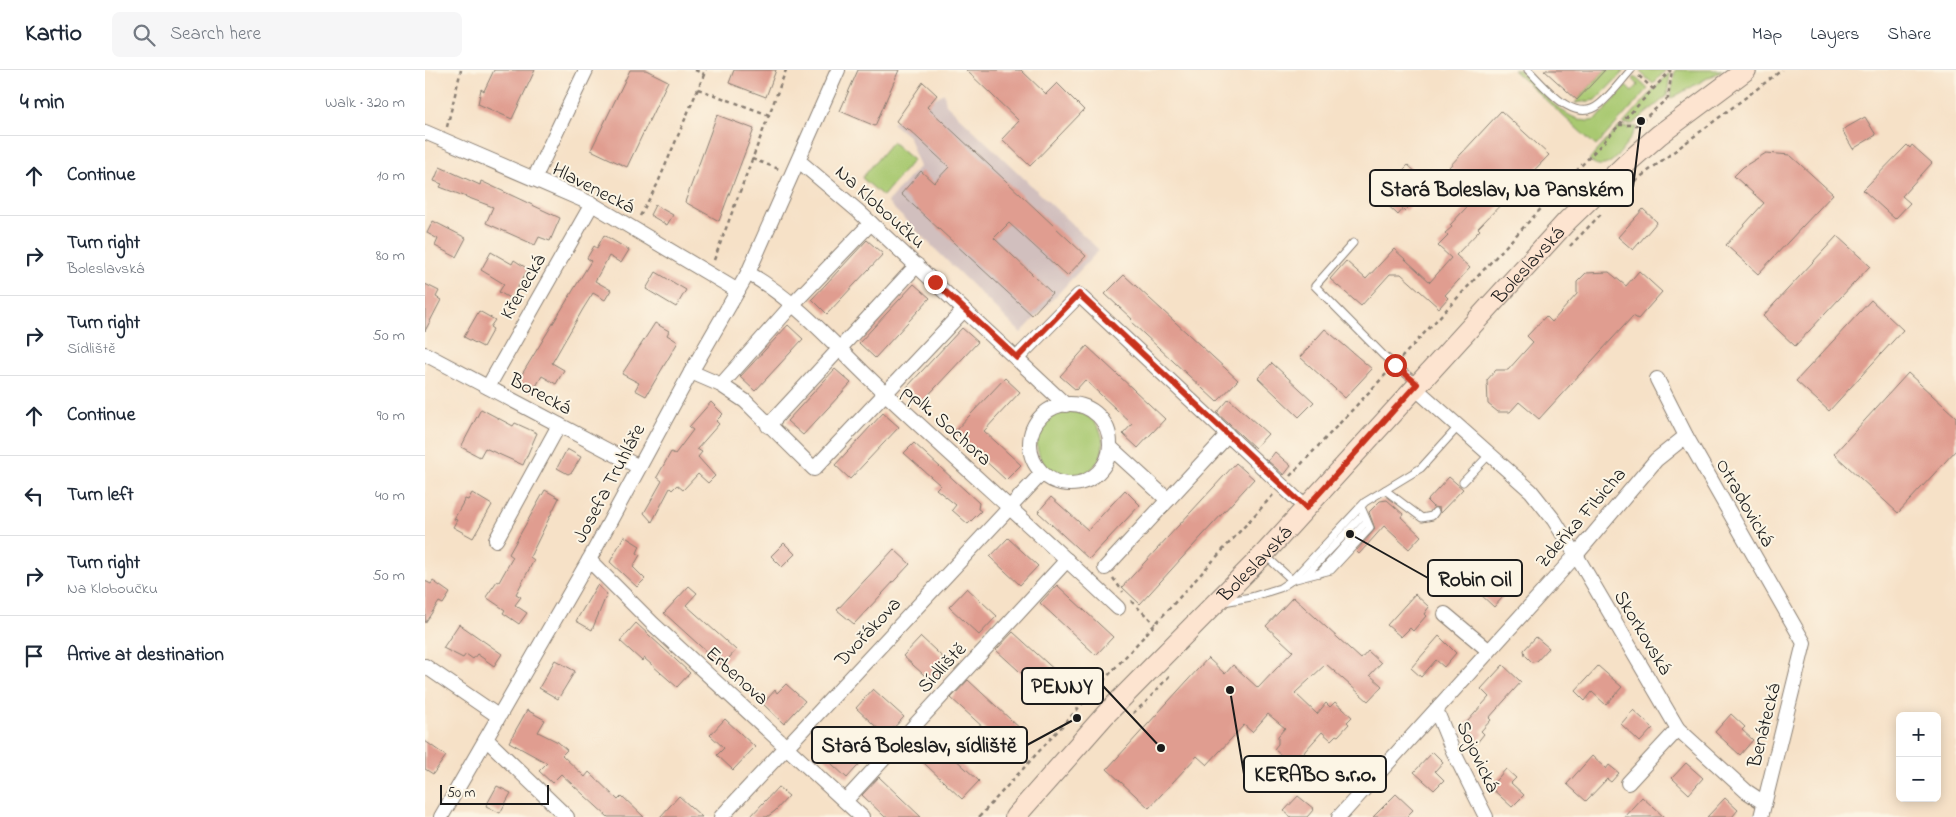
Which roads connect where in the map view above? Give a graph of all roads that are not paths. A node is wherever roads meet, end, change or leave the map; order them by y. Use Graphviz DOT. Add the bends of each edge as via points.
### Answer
graph roads {
  1 [pos="586,70"];
  2 [pos="838,70"];
  3 [pos="1528,70"];
  4 [pos="1632,70"];
  5 [pos="1747,70"];
  6 [pos="425,132"];
  7 [pos="799,161"];
  8 [pos="534,179"];
  9 [pos="592,204"];
  10 [pos="871,223"];
  11 [pos="1353,243"];
  12 [pos="917,265"];
  13 [pos="748,273"];
  14 [pos="737,291"];
  15 [pos="793,304"];
  16 [pos="965,310"];
  17 [pos="840,349"];
  18 [pos="425,354"];
  19 [pos="1017,358"];
  20 [pos="691,372"];
  21 [pos="1657,379"];
  22 [pos="721,385"];
  23 [pos="1416,385"];
  24 [pos="488,387"];
  25 [pos="885,394"];
  26 [pos="1066,405"];
  27 [pos="559,425"];
  28 [pos="768,426"];
  29 [pos="1458,427"];
  30 [pos="1228,435"];
  31 [pos="1686,436"];
  32 [pos="1110,447"];
  33 [pos="1489,455"];
  34 [pos="639,467"];
  35 [pos="1042,473"];
  36 [pos="1463,482"];
  37 [pos="1385,490"];
  38 [pos="1168,500"];
  39 [pos="1009,507"];
  40 [pos="1361,507"];
  41 [pos="1306,508"];
  42 [pos="1435,512"];
  43 [pos="1365,518"];
  44 [pos="496,540"];
  45 [pos="1263,554"];
  46 [pos="1576,555"];
  47 [pos="589,560"];
  48 [pos="1067,560"];
  49 [pos="1105,568"];
  50 [pos="1305,576"];
  51 [pos="1292,580"];
  52 [pos="1216,603"];
  53 [pos="1118,608"];
  54 [pos="1445,614"];
  55 [pos="1804,643"];
  56 [pos="1488,650"];
  57 [pos="425,666"];
  58 [pos="1437,712"];
  59 [pos="498,716"];
  60 [pos="1678,729"];
  61 [pos="486,739"];
  62 [pos="787,747"];
  63 [pos="1629,783"];
  64 [pos="845,801"];
  65 [pos="1765,803"];
  66 [pos="441,817"];
  67 [pos="567,817"];
  68 [pos="721,817"];
  69 [pos="862,817"];
  70 [pos="1015,817"];
  71 [pos="1339,817"];
  72 [pos="1486,817"];
  73 [pos="1761,817"];
  1 -- 8 [label="street"];
  2 -- 7 [label="street, Josefa Truhláře"];
  3 -- 4 [label="lane" via="1569,108 1578,111 1599,105"];
  5 -- 23 [label="main road, Boleslavská" via="1627,163 1568,220"];
  6 -- 8 [label="street, Hlavenecká"];
  7 -- 10 [label="street, Na Kloboučku"];
  7 -- 13 [label="street, Josefa Truhláře"];
  8 -- 9 [label="street, Hlavenecká"];
  9 -- 14 [label="street, Hlavenecká"];
  9 -- 24 [label="street, Křenecká"];
  10 -- 12 [label="street, Na Kloboučku"];
  10 -- 15 [label="street"];
  11 -- 23 [label="lane" via="1315,286"];
  12 -- 16 [label="street, Na Kloboučku"];
  12 -- 17 [label="street"];
  13 -- 14 [label="street, Josefa Truhláře"];
  13 -- 15 [label="street, pplk. Sochora" via="772,286"];
  14 -- 20 [label="street, Josefa Truhláře"];
  15 -- 17 [label="street, pplk. Sochora"];
  15 -- 22 [label="street"];
  16 -- 19 [label="street, Na Kloboučku"];
  16 -- 25 [label="street"];
  17 -- 25 [label="street, pplk. Sochora"];
  17 -- 28 [label="street"];
  18 -- 24 [label="street, Borecká"];
  19 -- 26 [label="street, Na Kloboučku"];
  19 -- 30 [label="street" via="1079,294"];
  20 -- 22 [label="street"];
  20 -- 34 [label="street, Josefa Truhláře"];
  21 -- 31 [label="street, Otradovická"];
  22 -- 28 [label="street" via="745,401"];
  23 -- 29 [label="street, Skorkovská"];
  23 -- 41 [label="main road, Boleslavská"];
  24 -- 27 [label="street, Borecká"];
  25 -- 28 [label="street" via="814,469"];
  25 -- 39 [label="street, pplk. Sochora"];
  26 -- 32 [label="street, Na Kloboučku" via="1087,409 1101,419"];
  26 -- 35 [label="street" via="1051,410 1034,427 1031,452"];
  27 -- 34 [label="street, Borecká"];
  27 -- 44 [label="street"];
  29 -- 33 [label="street, Skorkovská"];
  29 -- 37 [label="lane" via="1421,468"];
  30 -- 38 [label="street"];
  30 -- 41 [label="street"];
  31 -- 46 [label="street, Zdeňka Fibicha" via="1656,460"];
  31 -- 55 [label="street, Otradovická"];
  32 -- 35 [label="street" via="1105,462 1088,480 1064,484"];
  32 -- 38 [label="street"];
  33 -- 36 [label="lane"];
  33 -- 46 [label="street, Skorkovská" via="1531,491"];
  34 -- 47 [label="street, Josefa Truhláře"];
  35 -- 39 [label="street, Dvořákova"];
  37 -- 40 [label="lane"];
  37 -- 42 [label="lane" via="1422,518"];
  38 -- 49 [label="street"];
  39 -- 48 [label="street, pplk. Sochora"];
  39 -- 62 [label="street, Dvořákova"];
  40 -- 43 [label="lane"];
  40 -- 51 [label="lane"];
  41 -- 45 [label="main road, Boleslavská"];
  43 -- 50 [label="lane"];
  43 -- 50 [label="lane" via="1319,573"];
  45 -- 51 [label="lane"];
  45 -- 52 [label="main road, Boleslavská"];
  46 -- 56 [label="street, Zdeňka Fibicha"];
  46 -- 60 [label="street, Skorkovská"];
  47 -- 59 [label="street, Josefa Truhláře"];
  47 -- 62 [label="street, Erbenova" via="653,624"];
  48 -- 53 [label="street, pplk. Sochora"];
  48 -- 64 [label="street, Sídliště"];
  50 -- 51 [label="lane"];
  51 -- 52 [label="lane" via="1280,588 1251,598"];
  52 -- 70 [label="main road, Boleslavská" via="1105,715"];
  54 -- 56 [label="street"];
  55 -- 65 [label="street, Benátecká"];
  56 -- 58 [label="street, Zdeňka Fibicha"];
  57 -- 59 [label="street"];
  58 -- 71 [label="street, Zdeňka Fibicha"];
  58 -- 72 [label="street, Sojovická"];
  59 -- 61 [label="street, Josefa Truhláře"];
  60 -- 63 [label="street"];
  60 -- 65 [label="street, Skorkovská" via="1746,791"];
  61 -- 66 [label="street, Josefa Truhláře"];
  61 -- 67 [label="street"];
  62 -- 64 [label="street, Erbenova"];
  62 -- 68 [label="street, Dvořákova"];
  64 -- 69 [label="street, Erbenova"];
  65 -- 73 [label="street, Benátecká"];
}
